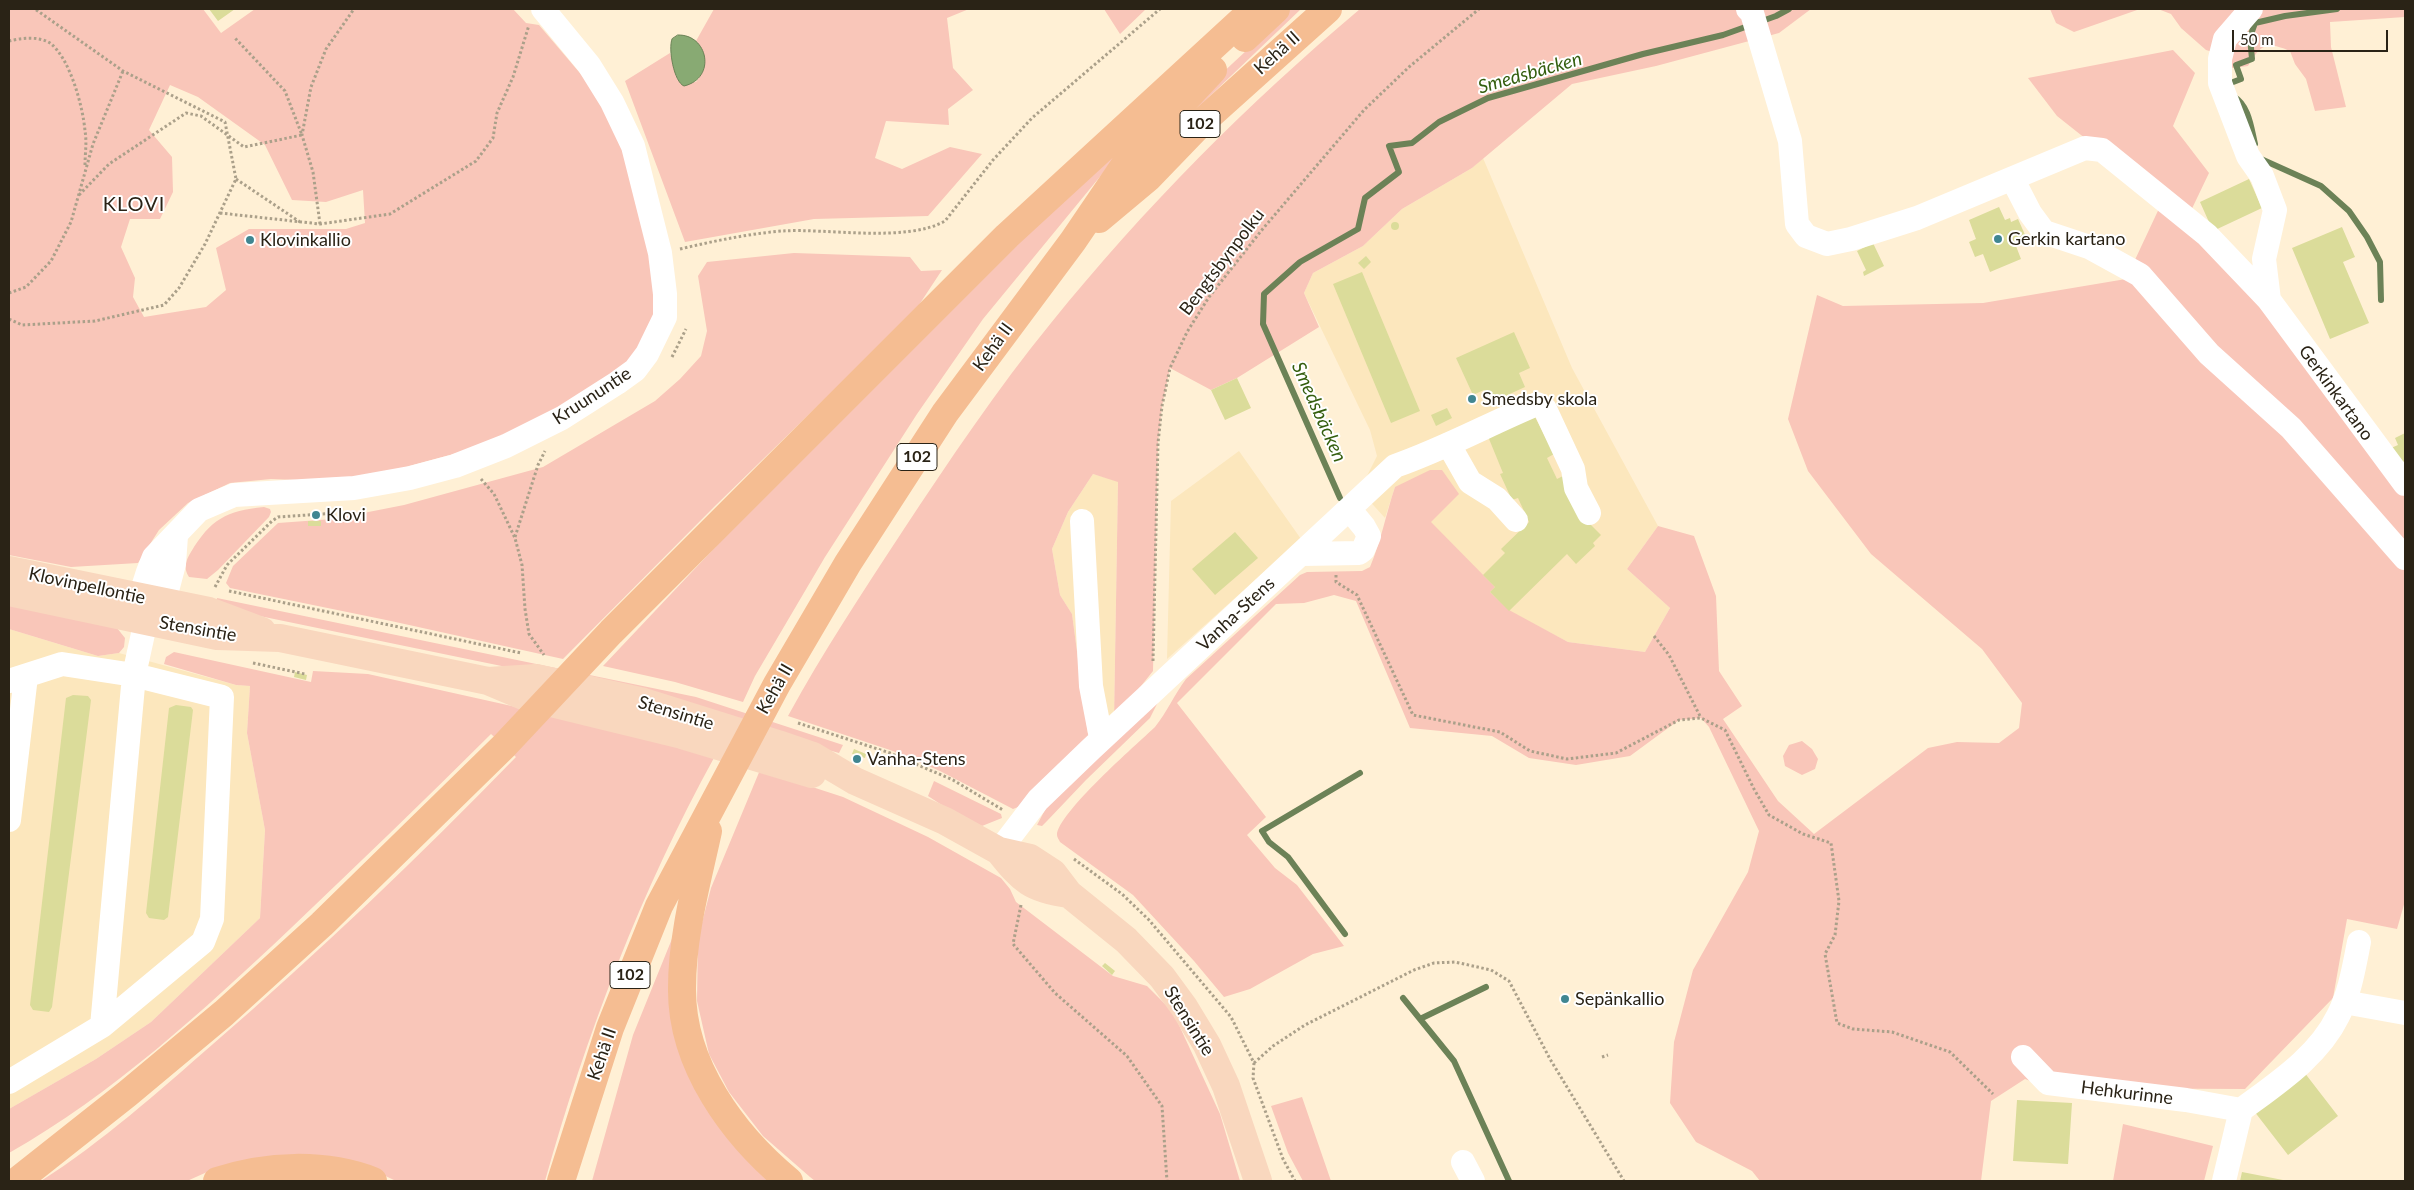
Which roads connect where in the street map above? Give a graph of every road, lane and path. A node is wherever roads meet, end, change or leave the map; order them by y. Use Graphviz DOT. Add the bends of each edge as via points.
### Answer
graph roads {
  1 [pos="35,9"];
  2 [pos="354,9"];
  3 [pos="1160,9"];
  4 [pos="1254,9"];
  5 [pos="1276,9"];
  6 [pos="1328,9"];
  7 [pos="1479,9"];
  8 [pos="2251,9"];
  9 [pos="1750,11"];
  10 [pos="536,16"];
  11 [pos="234,37"];
  12 [pos="9,41"];
  13 [pos="122,71"];
  14 [pos="227,135"];
  15 [pos="302,135"];
  16 [pos="85,171"];
  17 [pos="236,180"];
  18 [pos="2013,180"];
  19 [pos="78,195"];
  20 [pos="220,213"];
  21 [pos="301,222"];
  22 [pos="320,224"];
  23 [pos="1073,241"];
  24 [pos="660,253"];
  25 [pos="9,292"];
  26 [pos="2269,300"];
  27 [pos="9,319"];
  28 [pos="687,326"];
  29 [pos="668,363"];
  30 [pos="1449,445"];
  31 [pos="542,447"];
  32 [pos="478,474"];
  33 [pos="2405,484"];
  34 [pos="1350,510"];
  35 [pos="342,512"];
  36 [pos="1588,513"];
  37 [pos="1516,520"];
  38 [pos="1082,521"];
  39 [pos="515,538"];
  40 [pos="1302,554"];
  41 [pos="2405,558"];
  42 [pos="1336,567"];
  43 [pos="9,570"];
  44 [pos="215,587"];
  45 [pos="9,592"];
  46 [pos="150,606"];
  47 [pos="1654,636"];
  48 [pos="547,660"];
  49 [pos="1153,671"];
  50 [pos="134,675"];
  51 [pos="17,678"];
  52 [pos="1701,718"];
  53 [pos="1101,738"];
  54 [pos="715,798"];
  55 [pos="9,820"];
  56 [pos="999,851"];
  57 [pos="1023,901"];
  58 [pos="2359,942"];
  59 [pos="2344,1002"];
  60 [pos="2405,1014"];
  61 [pos="102,1026"];
  62 [pos="1608,1055"];
  63 [pos="1602,1057"];
  64 [pos="2023,1057"];
  65 [pos="1254,1063"];
  66 [pos="9,1082"];
  67 [pos="127,1094"];
  68 [pos="1993,1094"];
  69 [pos="2242,1110"];
  70 [pos="9,1163"];
  71 [pos="564,1175"];
  72 [pos="17,1181"];
  73 [pos="217,1181"];
  74 [pos="373,1181"];
  75 [pos="789,1181"];
  76 [pos="1167,1181"];
  77 [pos="1258,1181"];
  78 [pos="1624,1181"];
  79 [pos="2224,1181"];
  1 -- 13 [label="path"];
  2 -- 15 [label="path" via="326,49 311,87"];
  3 -- 24 [label="path" via="1032,118 993,160 945,221 934,228 864,233 783,231"];
  4 -- 67 [label="highway" via="1007,236 611,632 504,746 322,924 224,1013"];
  5 -- 23 [label="highway, Kehä II / 102" via="1126,163"];
  6 -- 23 [label="highway, Kehä II / 102" via="1201,123 1148,178"];
  7 -- 49 [label="path, Bengtsbynpolku" via="1409,66 1364,110 1261,231 1209,297 1187,332 1170,368 1158,443"];
  8 -- 26 [label="street" via="2225,39 2220,59 2220,83 2248,156 2262,176 2275,210 2264,259"];
  9 -- 18 [label="street, Gerkinkartano" via="1790,141 1797,224 1806,236 1827,244 1851,239 1916,218"];
  10 -- 22 [label="path" via="496,113 493,138 476,161 390,214"];
  10 -- 24 [label="street, Kruununtie" via="589,65 624,125 633,146"];
  11 -- 15 [label="path" via="285,91"];
  12 -- 16 [label="path" via="26,38 49,42 63,58 76,89 85,131"];
  13 -- 14 [label="path" via="225,122"];
  13 -- 16 [label="path"];
  14 -- 15 [label="path" via="244,147"];
  14 -- 17 [label="path"];
  14 -- 19 [label="path" via="201,116 186,113 109,164"];
  15 -- 22 [label="path" via="313,172"];
  16 -- 19 [label="path"];
  17 -- 20 [label="path"];
  17 -- 21 [label="path"];
  18 -- 26 [label="street, Gerkinkartano" via="2085,148 2102,150 2207,235"];
  18 -- 41 [label="street" via="2044,232 2089,247 2140,274 2209,354 2291,428"];
  19 -- 25 [label="path" via="70,222 51,260 26,287"];
  20 -- 21 [label="path"];
  20 -- 27 [label="path" via="179,288 164,305 95,321 22,325"];
  21 -- 22 [label="path"];
  23 -- 54 [label="highway, Kehä II / 102" via="945,413 848,563"];
  24 -- 46 [label="street, Kruununtie" via="665,317 647,354 617,383 562,418 463,463 410,478 354,488 234,495 199,510 176,536 174,564"];
  26 -- 33 [label="street, Gerkinkartano"];
  28 -- 29 [label="path"];
  30 -- 34 [label="street, Vanha-Stens" via="1395,466"];
  30 -- 36 [label="street, Vanha-Stens" via="1537,404 1545,408 1573,469 1576,488"];
  30 -- 37 [label="street" via="1470,482 1497,499"];
  31 -- 39 [label="path" via="549,444 538,465"];
  32 -- 39 [label="path" via="494,494"];
  34 -- 40 [label="street, Vanha-Stens"];
  34 -- 40 [label="street" via="1369,536 1363,550 1359,553"];
  35 -- 44 [label="path" via="278,517 227,565"];
  38 -- 53 [label="street" via="1091,686"];
  39 -- 48 [label="path" via="522,565 530,634"];
  40 -- 53 [label="street, Vanha-Stens"];
  42 -- 52 [label="path" via="1336,582 1357,595 1413,715 1500,732 1530,751 1567,759 1616,753 1679,720"];
  43 -- 46 [label="main road, Klovinpellontie"];
  45 -- 46 [label="main road, Klovinpellontie"];
  46 -- 50 [label="street, Kruununtie"];
  46 -- 56 [label="main road, Stensintie" via="223,615 280,638 488,681 536,678 644,702 813,756 855,781 945,821"];
  47 -- 52 [label="path" via="1668,655"];
  50 -- 51 [label="street" via="62,664"];
  50 -- 61 [label="street, Kruununtie"];
  50 -- 61 [label="street" via="222,697 212,919 203,942"];
  51 -- 55 [label="street"];
  52 -- 68 [label="path" via="1725,730 1769,814 1803,834 1832,843 1839,901 1835,935 1824,954 1837,1023 1853,1029 1892,1032 1950,1052"];
  53 -- 56 [label="street, Vanha-Stens" via="1038,800"];
  54 -- 71 [label="highway, Kehä II / 102" via="659,906 634,966 610,1028"];
  54 -- 75 [label="highway" via="687,934 682,988 685,1020 706,1081 725,1113 769,1165"];
  56 -- 77 [label="main road, Stensintie" via="1030,858 1054,873 1069,894 1126,940 1162,978 1207,1045 1226,1086"];
  57 -- 76 [label="path" via="1013,944 1055,993 1127,1056 1162,1106"];
  58 -- 59 [label="street"];
  59 -- 60 [label="street"];
  59 -- 69 [label="street" via="2326,1035 2291,1073"];
  61 -- 66 [label="street"];
  62 -- 63 [label="path"];
  64 -- 69 [label="street, Hehkurinne" via="2048,1083"];
  65 -- 78 [label="path" via="1305,1025 1414,970 1434,963 1455,962 1491,970 1508,981 1550,1060"];
  67 -- 70 [label="highway"];
  67 -- 72 [label="highway"];
  69 -- 79 [label="street"];
  73 -- 74 [label="highway" via="264,1170 298,1168 331,1170"];
}
